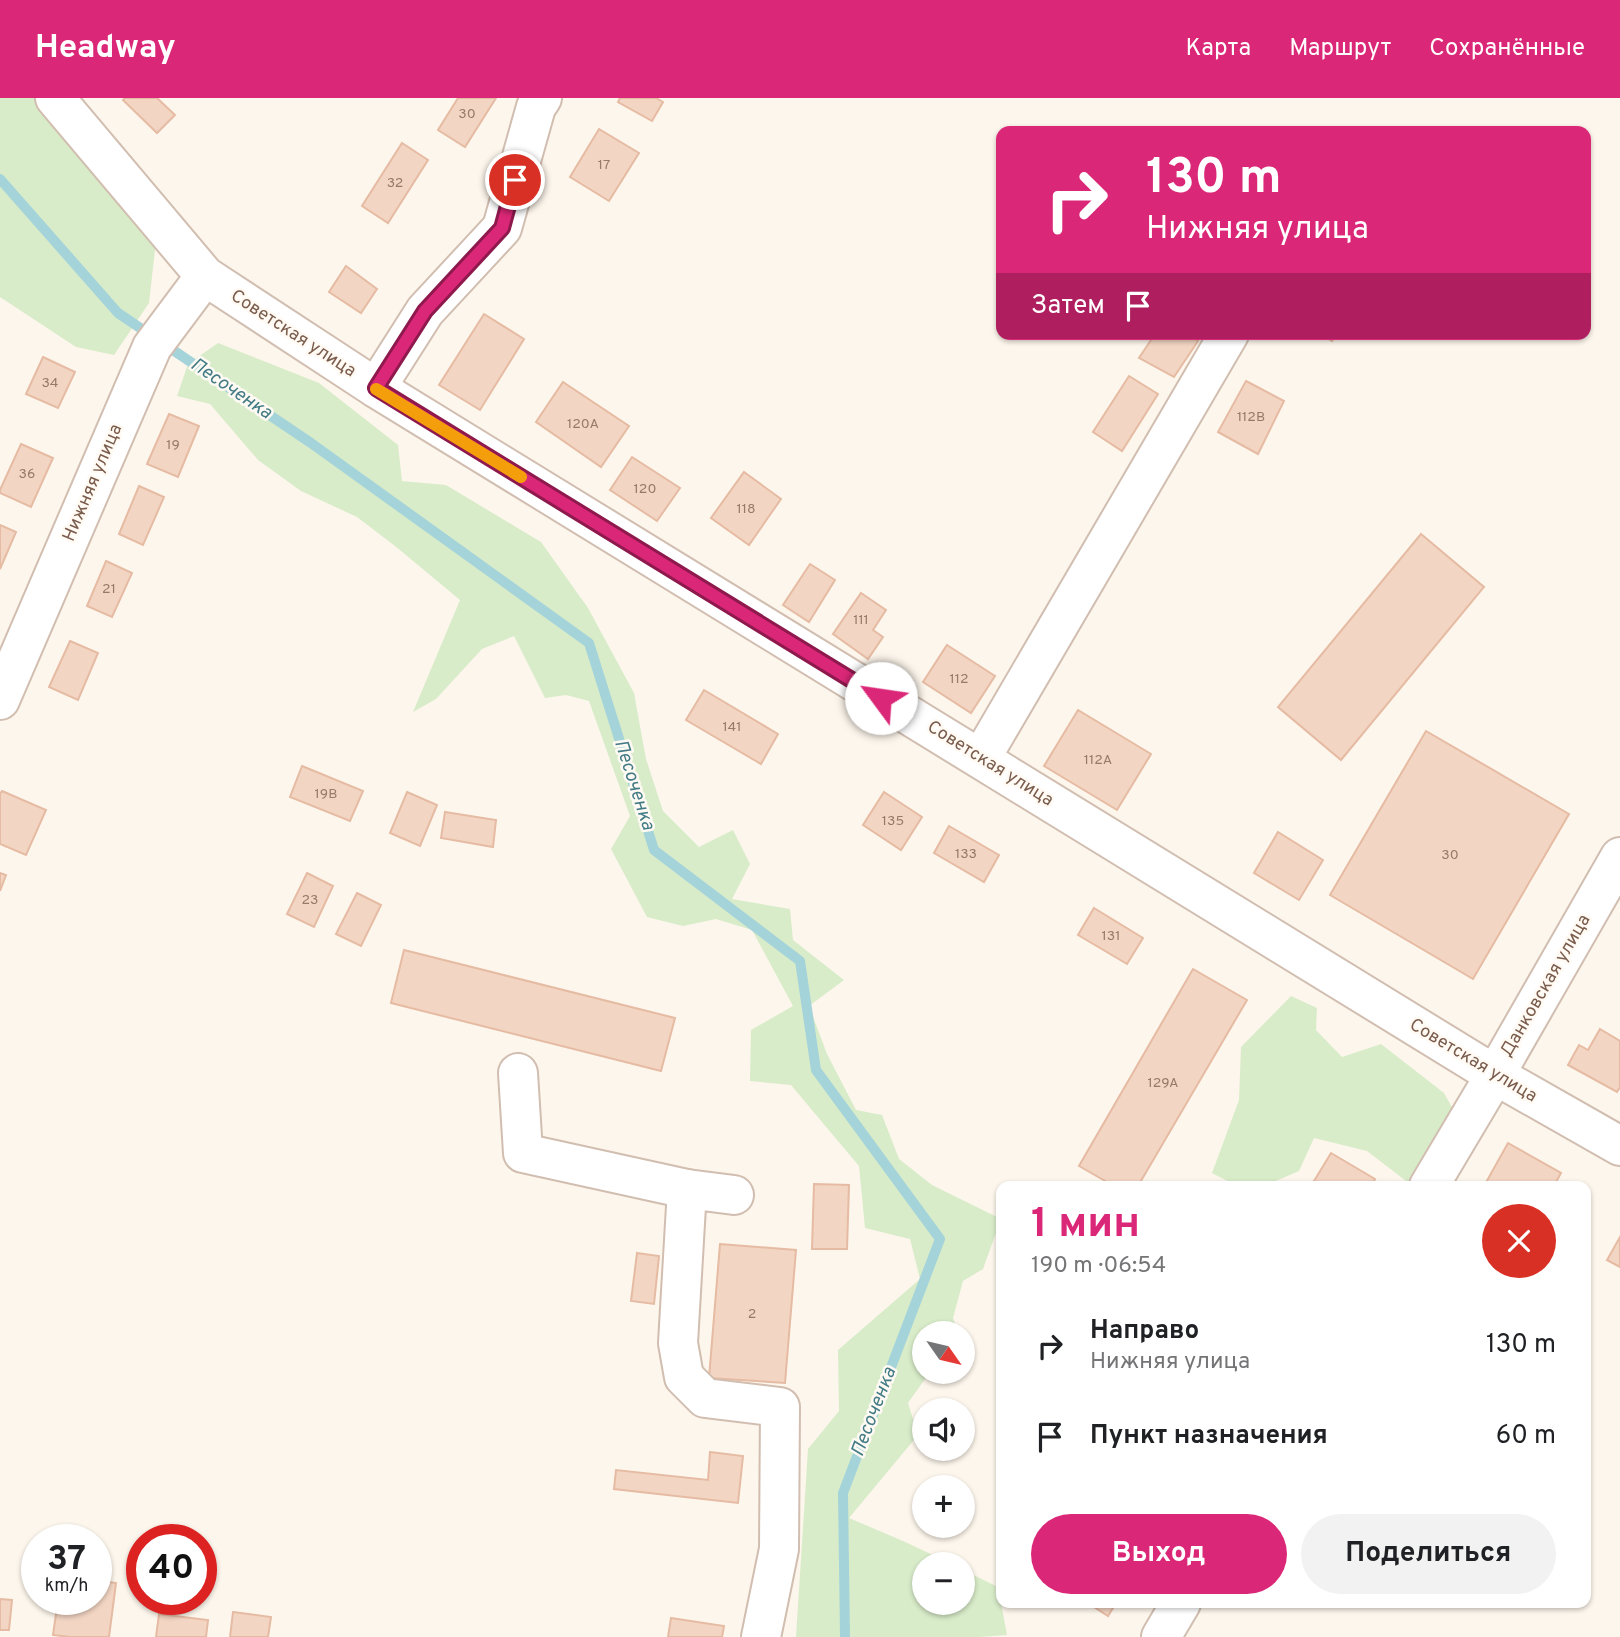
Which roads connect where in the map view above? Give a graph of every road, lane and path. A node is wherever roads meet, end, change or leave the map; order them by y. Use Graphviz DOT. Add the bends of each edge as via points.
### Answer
graph roads {
  1 [pos="55,98"];
  2 [pos="542,98"];
  3 [pos="205,276"];
  4 [pos="1225,340"];
  5 [pos="376,388"];
  6 [pos="0,700"];
  7 [pos="981,758"];
  8 [pos="1620,857"];
  9 [pos="517,1073"];
  10 [pos="1495,1075"];
  11 [pos="1620,1146"];
  12 [pos="1432,1181"];
  13 [pos="687,1189"];
  14 [pos="734,1195"];
  15 [pos="1178,1608"];
  16 [pos="761,1637"];
  17 [pos="1161,1637"];
  1 -- 3 [label="street, Советская улица"];
  2 -- 5 [label="street" via="502,228 425,311"];
  3 -- 5 [label="street, Советская улица"];
  3 -- 6 [label="street, Нижняя улица" via="152,346"];
  4 -- 7 [label="street"];
  5 -- 7 [label="street, Советская улица"];
  7 -- 10 [label="street, Советская улица"];
  8 -- 10 [label="street, Данковская улица"];
  9 -- 13 [label="street" via="523,1153"];
  10 -- 11 [label="street, Советская улица"];
  10 -- 12 [label="street, Данковская улица"];
  13 -- 14 [label="street"];
  13 -- 16 [label="street" via="678,1343 684,1377 705,1398 780,1407 779,1549"];
  15 -- 17 [label="street"];
}
